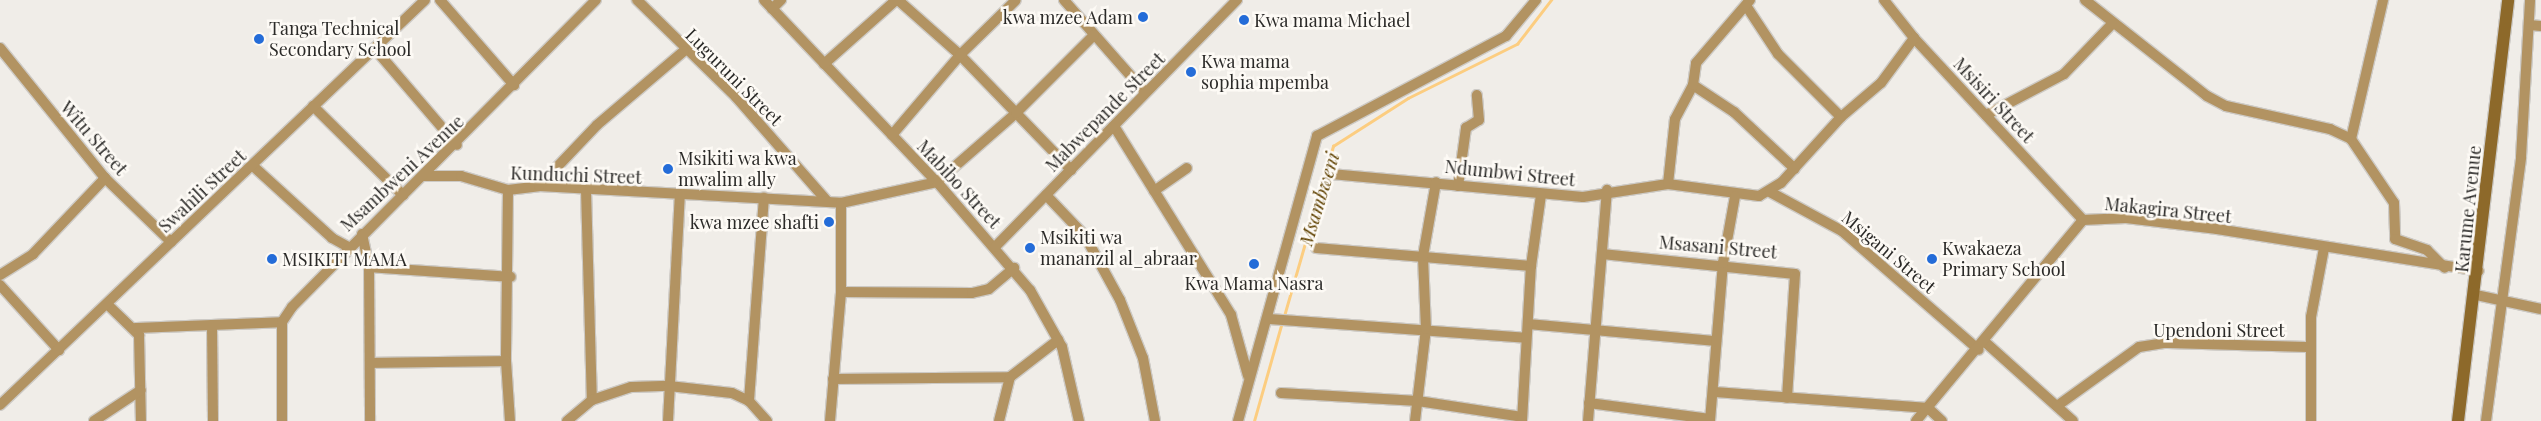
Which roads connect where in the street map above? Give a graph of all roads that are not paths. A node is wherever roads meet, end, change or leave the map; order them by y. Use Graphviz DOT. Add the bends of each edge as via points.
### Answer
graph roads {
  1 [pos="424,0"];
  2 [pos="440,0"];
  3 [pos="596,0"];
  4 [pos="637,0"];
  5 [pos="764,0"];
  6 [pos="781,0"];
  7 [pos="897,0"];
  8 [pos="1016,0"];
  9 [pos="1064,0"];
  10 [pos="1237,0"];
  11 [pos="1536,0"];
  12 [pos="1884,0"];
  13 [pos="2085,0"];
  14 [pos="2101,0"];
  15 [pos="2383,0"];
  16 [pos="2508,0"];
  17 [pos="2530,0"];
  18 [pos="1748,4"];
  19 [pos="772,8"];
  20 [pos="2097,12"];
  21 [pos="2112,24"];
  22 [pos="2529,25"];
  23 [pos="2541,26"];
  24 [pos="1094,35"];
  25 [pos="1914,38"];
  26 [pos="0,48"];
  27 [pos="375,49"];
  28 [pos="684,52"];
  29 [pos="960,55"];
  30 [pos="824,64"];
  31 [pos="514,85"];
  32 [pos="1694,85"];
  33 [pos="1144,91"];
  34 [pos="1476,95"];
  35 [pos="313,106"];
  36 [pos="1016,113"];
  37 [pos="1986,115"];
  38 [pos="1841,117"];
  39 [pos="1114,126"];
  40 [pos="892,135"];
  41 [pos="2351,139"];
  42 [pos="458,145"];
  43 [pos="253,166"];
  44 [pos="1187,168"];
  45 [pos="1795,169"];
  46 [pos="1070,170"];
  47 [pos="1331,174"];
  48 [pos="424,176"];
  49 [pos="105,178"];
  50 [pos="936,182"];
  51 [pos="1436,182"];
  52 [pos="1668,184"];
  53 [pos="539,186"];
  54 [pos="1458,186"];
  55 [pos="508,190"];
  56 [pos="586,190"];
  57 [pos="1607,190"];
  58 [pos="1154,191"];
  59 [pos="1770,192"];
  60 [pos="1046,194"];
  61 [pos="403,195"];
  62 [pos="680,195"];
  63 [pos="1541,195"];
  64 [pos="1735,196"];
  65 [pos="764,198"];
  66 [pos="827,201"];
  67 [pos="841,202"];
  68 [pos="2083,220"];
  69 [pos="362,234"];
  70 [pos="171,242"];
  71 [pos="348,247"];
  72 [pos="994,247"];
  73 [pos="1316,248"];
  74 [pos="2324,248"];
  75 [pos="1602,254"];
  76 [pos="1423,256"];
  77 [pos="1723,263"];
  78 [pos="1531,266"];
  79 [pos="369,267"];
  80 [pos="1014,268"];
  81 [pos="2445,268"];
  82 [pos="2479,271"];
  83 [pos="0,275"];
  84 [pos="510,277"];
  85 [pos="0,284"];
  86 [pos="841,292"];
  87 [pos="2478,295"];
  88 [pos="2500,300"];
  89 [pos="107,304"];
  90 [pos="2541,310"];
  91 [pos="1277,321"];
  92 [pos="282,322"];
  93 [pos="1528,324"];
  94 [pos="212,325"];
  95 [pos="135,328"];
  96 [pos="1426,328"];
  97 [pos="1593,328"];
  98 [pos="1525,338"];
  99 [pos="1058,340"];
  100 [pos="1716,341"];
  101 [pos="1982,346"];
  102 [pos="2311,347"];
  103 [pos="59,350"];
  104 [pos="506,361"];
  105 [pos="370,363"];
  106 [pos="1248,376"];
  107 [pos="1010,377"];
  108 [pos="833,378"];
  109 [pos="669,386"];
  110 [pos="141,390"];
  111 [pos="1715,392"];
  112 [pos="1281,393"];
  113 [pos="1787,398"];
  114 [pos="592,400"];
  115 [pos="749,401"];
  116 [pos="1418,401"];
  117 [pos="1588,403"];
  118 [pos="0,405"];
  119 [pos="2057,406"];
  120 [pos="1928,408"];
  121 [pos="1236,419"];
  122 [pos="1522,419"];
  123 [pos="1710,420"];
  124 [pos="94,421"];
  125 [pos="141,421"];
  126 [pos="213,421"];
  127 [pos="282,421"];
  128 [pos="370,421"];
  129 [pos="510,421"];
  130 [pos="567,421"];
  131 [pos="668,421"];
  132 [pos="767,421"];
  133 [pos="830,421"];
  134 [pos="999,421"];
  135 [pos="1079,421"];
  136 [pos="1155,421"];
  137 [pos="1414,421"];
  138 [pos="1588,421"];
  139 [pos="1916,421"];
  140 [pos="1942,421"];
  141 [pos="2073,421"];
  142 [pos="2311,421"];
  143 [pos="2458,421"];
  144 [pos="2486,421"];
  1 -- 27 [label="street, Swahili Street"];
  2 -- 31 [label="street"];
  3 -- 31 [label="street, Msambweni Avenue"];
  4 -- 28 [label="street, Luguruni Street"];
  5 -- 19 [label="street, Mabibo Street"];
  6 -- 19 [label="street"];
  7 -- 29 [label="street"];
  7 -- 30 [label="street"];
  8 -- 29 [label="street"];
  9 -- 24 [label="street"];
  10 -- 33 [label="street, Mabwepande Street"];
  11 -- 91 [label="street" via="1506,36 1317,136"];
  12 -- 25 [label="street, Msisiri Street"];
  13 -- 20 [label="street"];
  14 -- 20 [label="street"];
  15 -- 41 [label="street"];
  16 -- 82 [label="main road, Karume Avenue"];
  17 -- 22 [label="street"];
  18 -- 32 [label="street" via="1696,63"];
  18 -- 38 [label="street" via="1778,54"];
  19 -- 30 [label="street, Mabibo Street"];
  20 -- 21 [label="street"];
  21 -- 37 [label="street" via="2064,74"];
  21 -- 41 [label="street" via="2226,106 2330,129"];
  22 -- 23 [label="street"];
  22 -- 88 [label="street" via="2521,158"];
  24 -- 33 [label="street"];
  24 -- 36 [label="street"];
  25 -- 37 [label="street, Msisiri Street"];
  25 -- 38 [label="street" via="1881,83"];
  26 -- 49 [label="street, Witu Street"];
  27 -- 35 [label="street, Swahili Street"];
  27 -- 42 [label="street"];
  28 -- 53 [label="street" via="597,125"];
  28 -- 66 [label="street, Luguruni Street" via="736,97"];
  29 -- 36 [label="street"];
  29 -- 40 [label="street"];
  30 -- 40 [label="street, Mabibo Street"];
  31 -- 42 [label="street, Msambweni Avenue"];
  32 -- 45 [label="street" via="1734,112"];
  32 -- 52 [label="street" via="1676,118"];
  33 -- 39 [label="street, Mabwepande Street"];
  34 -- 54 [label="street" via="1479,120 1466,128"];
  35 -- 43 [label="street, Swahili Street"];
  35 -- 61 [label="street"];
  36 -- 46 [label="street"];
  36 -- 50 [label="street"];
  37 -- 68 [label="street, Msisiri Street"];
  38 -- 45 [label="street"];
  39 -- 46 [label="street, Mabwepande Street"];
  39 -- 58 [label="street"];
  40 -- 50 [label="street, Mabibo Street"];
  41 -- 81 [label="street" via="2394,203 2395,239 2427,250"];
  42 -- 48 [label="street, Msambweni Avenue"];
  43 -- 70 [label="street, Swahili Street"];
  43 -- 71 [label="street" via="332,238"];
  44 -- 58 [label="street"];
  45 -- 59 [label="street"];
  46 -- 60 [label="street, Mabwepande Street"];
  47 -- 51 [label="street, Ndumbwi Street"];
  48 -- 55 [label="street, Kunduchi Street" via="461,176"];
  48 -- 61 [label="street, Msambweni Avenue"];
  49 -- 70 [label="street, Witu Street"];
  49 -- 83 [label="street" via="33,254"];
  50 -- 67 [label="street, Kunduchi Street"];
  50 -- 72 [label="street, Mabibo Street"];
  51 -- 54 [label="street, Ndumbwi Street"];
  51 -- 76 [label="street"];
  52 -- 57 [label="street, Ndumbwi Street"];
  52 -- 64 [label="street, Ndumbwi Street"];
  53 -- 55 [label="street, Kunduchi Street"];
  53 -- 56 [label="street, Kunduchi Street"];
  54 -- 63 [label="street, Ndumbwi Street"];
  55 -- 84 [label="street"];
  56 -- 62 [label="street, Kunduchi Street"];
  56 -- 114 [label="street"];
  57 -- 63 [label="street, Ndumbwi Street" via="1583,197"];
  57 -- 75 [label="street"];
  58 -- 106 [label="street" via="1230,315"];
  59 -- 64 [label="street, Ndumbwi Street"];
  59 -- 101 [label="street, Msigani Street" via="1842,231"];
  60 -- 72 [label="street, Mabwepande Street"];
  60 -- 136 [label="street" via="1085,236 1120,300 1142,358"];
  61 -- 69 [label="street, Msambweni Avenue"];
  62 -- 65 [label="street, Kunduchi Street"];
  62 -- 109 [label="street"];
  63 -- 78 [label="street"];
  64 -- 77 [label="street"];
  65 -- 66 [label="street, Kunduchi Street"];
  65 -- 115 [label="street"];
  66 -- 67 [label="street, Kunduchi Street"];
  67 -- 86 [label="street"];
  68 -- 74 [label="street, Makagira Street" via="2135,220"];
  68 -- 101 [label="street, Makagira Street"];
  69 -- 71 [label="street, Msambweni Avenue"];
  69 -- 79 [label="street"];
  70 -- 89 [label="street, Swahili Street"];
  71 -- 92 [label="street, Msambweni Avenue"];
  72 -- 80 [label="street, Mabibo Street"];
  73 -- 76 [label="street"];
  74 -- 81 [label="street, Makagira Street"];
  74 -- 102 [label="street" via="2316,273"];
  75 -- 77 [label="street, Msasani Street"];
  75 -- 97 [label="street"];
  76 -- 78 [label="street"];
  76 -- 96 [label="street"];
  77 -- 100 [label="street"];
  77 -- 113 [label="street, Msasani Street" via="1795,274"];
  78 -- 93 [label="street"];
  79 -- 84 [label="street"];
  79 -- 105 [label="street"];
  80 -- 86 [label="street" via="989,289 972,294"];
  80 -- 99 [label="street, Mabibo Street"];
  81 -- 82 [label="street, Makagira Street"];
  82 -- 87 [label="main road, Karume Avenue"];
  84 -- 104 [label="street"];
  85 -- 103 [label="street"];
  86 -- 108 [label="street"];
  87 -- 88 [label="street"];
  87 -- 143 [label="main road, Karume Avenue"];
  88 -- 90 [label="street"];
  88 -- 144 [label="street"];
  89 -- 95 [label="street"];
  89 -- 103 [label="street, Swahili Street"];
  91 -- 96 [label="street"];
  91 -- 106 [label="street"];
  92 -- 94 [label="street"];
  92 -- 127 [label="street"];
  93 -- 97 [label="street"];
  93 -- 98 [label="street"];
  94 -- 95 [label="street"];
  94 -- 126 [label="street"];
  95 -- 110 [label="street" via="141,346"];
  96 -- 98 [label="street"];
  96 -- 116 [label="street"];
  97 -- 100 [label="street"];
  97 -- 117 [label="street"];
  98 -- 122 [label="street"];
  99 -- 107 [label="street"];
  99 -- 135 [label="street, Mabibo Street"];
  100 -- 111 [label="street"];
  101 -- 119 [label="street, Msigani Street"];
  101 -- 120 [label="street, Makagira Street"];
  102 -- 119 [label="street, Upendoni Street" via="2164,343 2139,348"];
  102 -- 142 [label="street"];
  103 -- 118 [label="street, Swahili Street"];
  104 -- 105 [label="street"];
  104 -- 129 [label="street"];
  105 -- 128 [label="street"];
  106 -- 121 [label="street"];
  107 -- 108 [label="street"];
  107 -- 134 [label="street"];
  108 -- 133 [label="street"];
  109 -- 114 [label="street" via="631,387"];
  109 -- 115 [label="street" via="732,393"];
  109 -- 131 [label="street"];
  110 -- 124 [label="street"];
  110 -- 125 [label="street"];
  111 -- 113 [label="street"];
  111 -- 123 [label="street"];
  112 -- 116 [label="street"];
  113 -- 120 [label="street"];
  114 -- 130 [label="street"];
  115 -- 132 [label="street"];
  116 -- 122 [label="street"];
  116 -- 137 [label="street"];
  117 -- 123 [label="street"];
  117 -- 138 [label="street"];
  119 -- 141 [label="street, Msigani Street"];
  120 -- 139 [label="street, Makagira Street"];
  120 -- 140 [label="street"];
}
